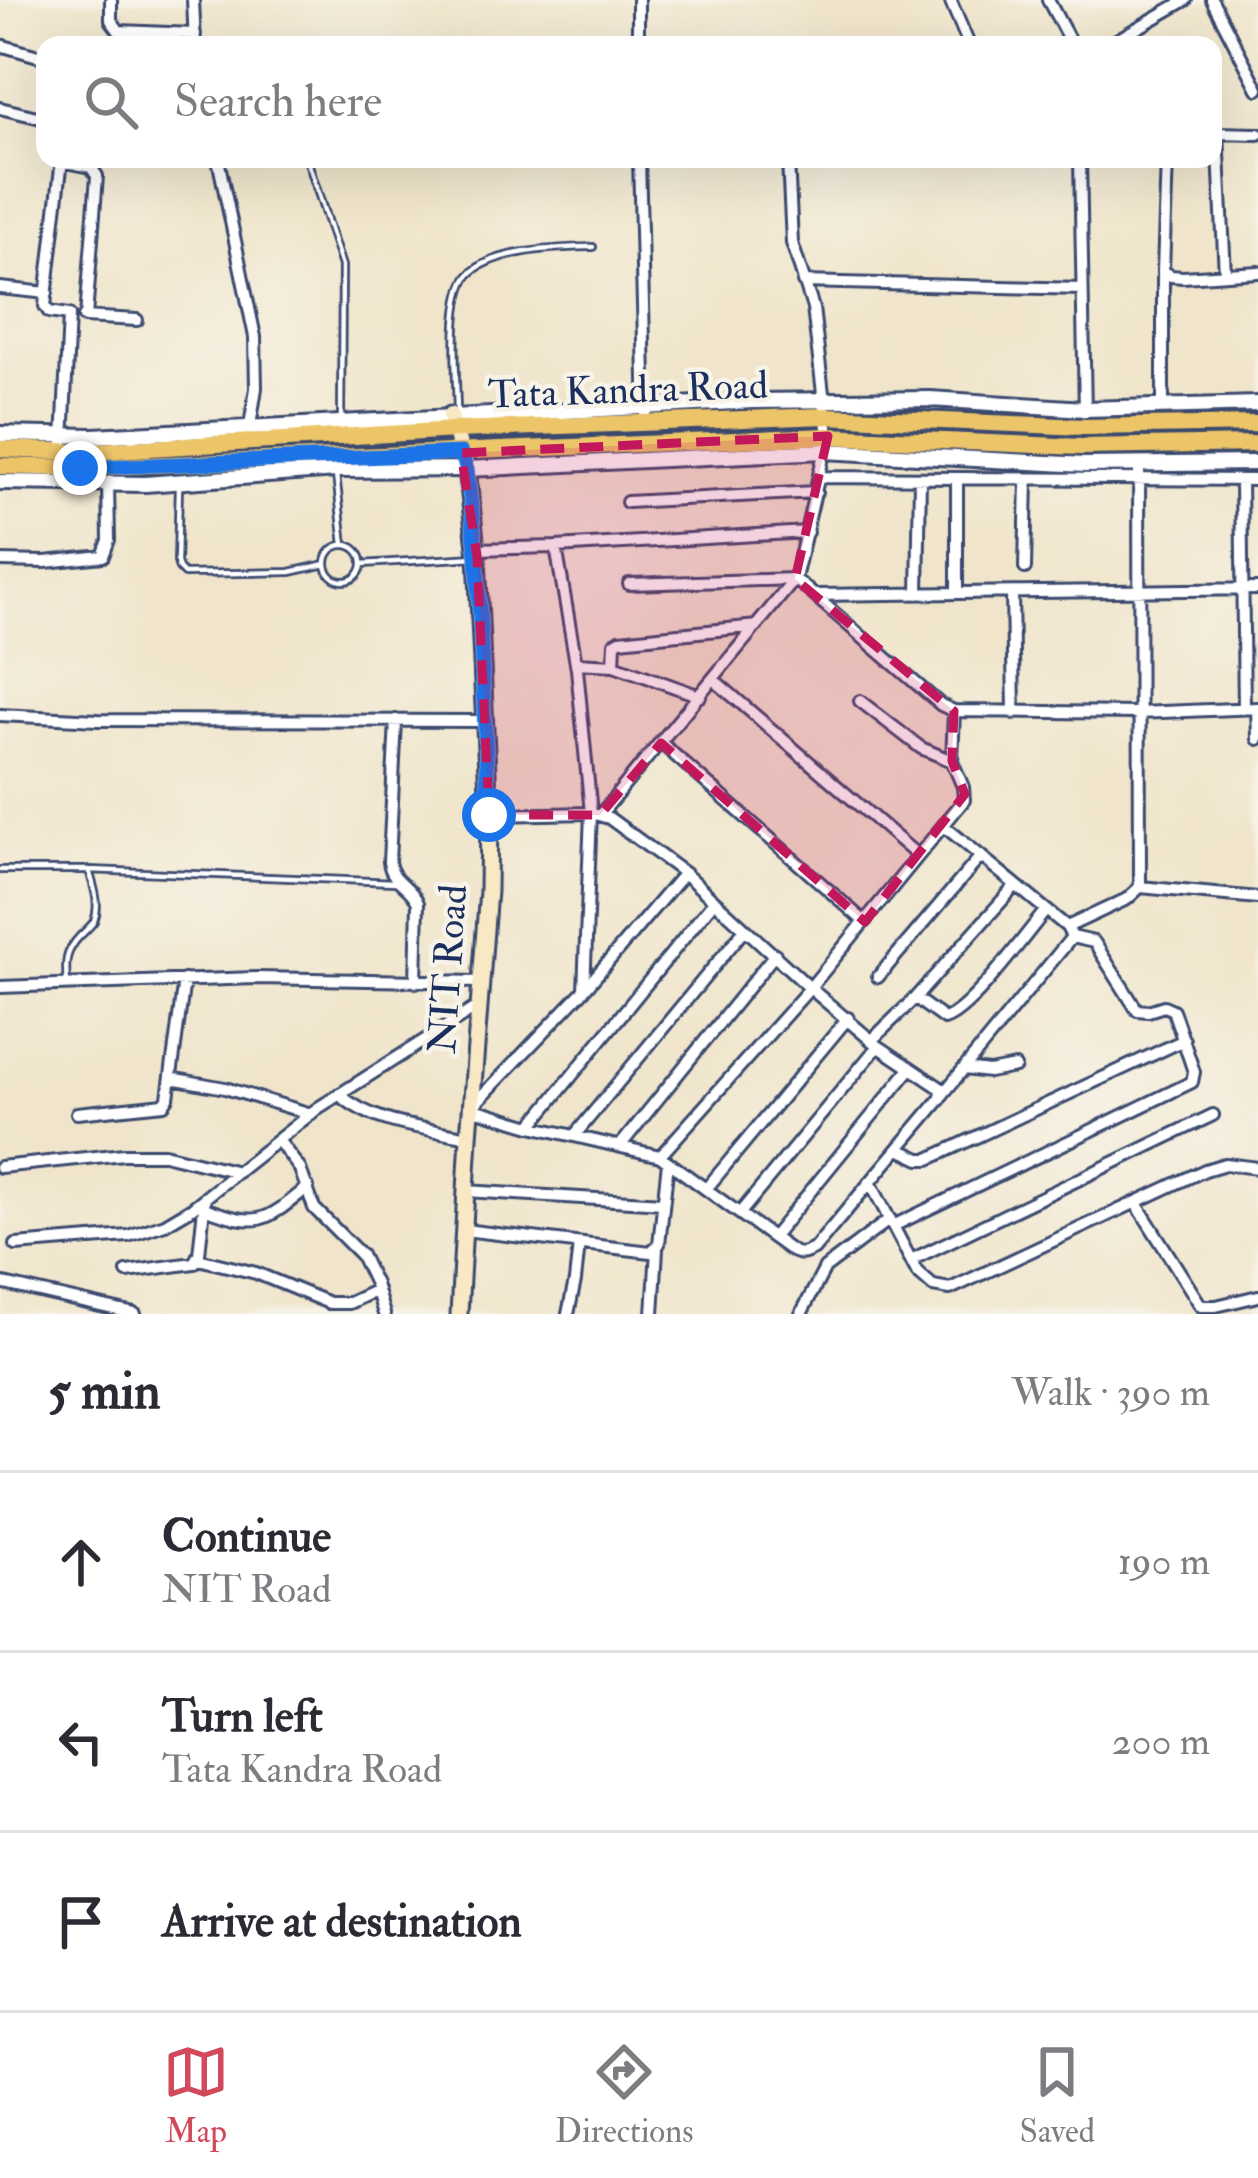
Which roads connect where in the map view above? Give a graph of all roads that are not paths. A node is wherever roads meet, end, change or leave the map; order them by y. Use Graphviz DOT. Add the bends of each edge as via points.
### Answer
graph roads {
  1 [pos="111,0"];
  2 [pos="193,0"];
  3 [pos="638,0"];
  4 [pos="1048,0"];
  5 [pos="1186,0"];
  6 [pos="1212,0"];
  7 [pos="951,2"];
  8 [pos="166,36"];
  9 [pos="195,36"];
  10 [pos="638,36"];
  11 [pos="965,36"];
  12 [pos="1064,36"];
  13 [pos="1124,36"];
  14 [pos="0,45"];
  15 [pos="36,55"];
  16 [pos="1258,89"];
  17 [pos="0,108"];
  18 [pos="36,117"];
  19 [pos="1222,133"];
  20 [pos="1258,134"];
  21 [pos="61,168"];
  22 [pos="92,168"];
  23 [pos="220,168"];
  24 [pos="310,168"];
  25 [pos="639,168"];
  26 [pos="788,168"];
  27 [pos="1080,168"];
  28 [pos="1166,168"];
  29 [pos="1218,168"];
  30 [pos="593,247"];
  31 [pos="1163,272"];
  32 [pos="1258,272"];
  33 [pos="1225,274"];
  34 [pos="803,282"];
  35 [pos="0,288"];
  36 [pos="1082,289"];
  37 [pos="47,293"];
  38 [pos="69,315"];
  39 [pos="86,317"];
  40 [pos="137,320"];
  41 [pos="1258,404"];
  42 [pos="1163,406"];
  43 [pos="825,408"];
  44 [pos="647,415"];
  45 [pos="1084,418"];
  46 [pos="454,420"];
  47 [pos="341,421"];
  48 [pos="1258,424"];
  49 [pos="250,426"];
  50 [pos="0,434"];
  51 [pos="63,443"];
  52 [pos="826,444"];
  53 [pos="1258,444"];
  54 [pos="0,449"];
  55 [pos="464,461"];
  56 [pos="1258,463"];
  57 [pos="336,464"];
  58 [pos="0,466"];
  59 [pos="1139,472"];
  60 [pos="819,477"];
  61 [pos="920,478"];
  62 [pos="957,479"];
  63 [pos="1028,479"];
  64 [pos="1241,480"];
  65 [pos="1258,480"];
  66 [pos="0,482"];
  67 [pos="179,482"];
  68 [pos="108,483"];
  69 [pos="816,492"];
  70 [pos="627,502"];
  71 [pos="807,532"];
  72 [pos="344,545"];
  73 [pos="556,547"];
  74 [pos="476,553"];
  75 [pos="0,561"];
  76 [pos="326,564"];
  77 [pos="362,565"];
  78 [pos="1025,568"];
  79 [pos="795,579"];
  80 [pos="628,584"];
  81 [pos="1251,590"];
  82 [pos="1139,591"];
  83 [pos="1012,592"];
  84 [pos="956,593"];
  85 [pos="918,594"];
  86 [pos="816,595"];
  87 [pos="757,626"];
  88 [pos="576,663"];
  89 [pos="614,665"];
  90 [pos="713,679"];
  91 [pos="700,696"];
  92 [pos="860,701"];
  93 [pos="1253,708"];
  94 [pos="954,711"];
  95 [pos="1138,712"];
  96 [pos="1013,713"];
  97 [pos="0,715"];
  98 [pos="396,720"];
  99 [pos="483,721"];
  100 [pos="1258,739"];
  101 [pos="661,743"];
  102 [pos="952,761"];
  103 [pos="595,814"];
  104 [pos="489,815"];
  105 [pos="944,826"];
  106 [pos="918,856"];
  107 [pos="981,856"];
  108 [pos="89,869"];
  109 [pos="0,870"];
  110 [pos="684,873"];
  111 [pos="398,882"];
  112 [pos="1016,885"];
  113 [pos="1140,887"];
  114 [pos="1258,898"];
  115 [pos="714,901"];
  116 [pos="1046,910"];
  117 [pos="865,922"];
  118 [pos="745,929"];
  119 [pos="1070,932"];
  120 [pos="776,954"];
  121 [pos="878,977"];
  122 [pos="184,980"];
  123 [pos="416,982"];
  124 [pos="482,982"];
  125 [pos="67,983"];
  126 [pos="0,987"];
  127 [pos="810,988"];
  128 [pos="584,990"];
  129 [pos="915,998"];
  130 [pos="480,1005"];
  131 [pos="848,1018"];
  132 [pos="1184,1040"];
  133 [pos="875,1043"];
  134 [pos="1015,1067"];
  135 [pos="910,1069"];
  136 [pos="964,1069"];
  137 [pos="171,1078"];
  138 [pos="339,1094"];
  139 [pos="943,1094"];
  140 [pos="471,1108"];
  141 [pos="77,1113"];
  142 [pos="310,1114"];
  143 [pos="1213,1115"];
  144 [pos="531,1126"];
  145 [pos="574,1136"];
  146 [pos="469,1137"];
  147 [pos="278,1140"];
  148 [pos="620,1146"];
  149 [pos="899,1149"];
  150 [pos="664,1159"];
  151 [pos="0,1167"];
  152 [pos="1258,1168"];
  153 [pos="238,1172"];
  154 [pos="870,1182"];
  155 [pos="308,1187"];
  156 [pos="706,1189"];
  157 [pos="466,1191"];
  158 [pos="205,1203"];
  159 [pos="663,1203"];
  160 [pos="1136,1203"];
  161 [pos="740,1213"];
  162 [pos="891,1222"];
  163 [pos="464,1230"];
  164 [pos="773,1237"];
  165 [pos="579,1244"];
  166 [pos="16,1245"];
  167 [pos="657,1250"];
  168 [pos="198,1259"];
  169 [pos="911,1260"];
  170 [pos="127,1272"];
  171 [pos="0,1283"];
  172 [pos="376,1290"];
  173 [pos="1258,1296"];
  174 [pos="135,1314"];
  175 [pos="384,1314"];
  176 [pos="459,1314"];
  177 [pos="568,1314"];
  178 [pos="653,1314"];
  179 [pos="801,1314"];
  1 -- 8 [label="street" via="118,31"];
  2 -- 9 [label="street"];
  3 -- 10 [label="street"];
  4 -- 12 [label="street"];
  5 -- 13 [label="street"];
  6 -- 16 [label="street"];
  7 -- 11 [label="street"];
  14 -- 15 [label="street"];
  17 -- 18 [label="street"];
  19 -- 20 [label="street"];
  21 -- 37 [label="street"];
  22 -- 39 [label="street"];
  23 -- 49 [label="street" via="255,337"];
  24 -- 47 [label="lane" via="342,266"];
  25 -- 44 [label="street"];
  26 -- 34 [label="street"];
  27 -- 36 [label="street"];
  28 -- 31 [label="street"];
  29 -- 33 [label="street"];
  30 -- 46 [label="lane" via="518,254 465,280"];
  31 -- 33 [label="street"];
  31 -- 42 [label="street"];
  32 -- 33 [label="street"];
  34 -- 36 [label="street"];
  34 -- 43 [label="street"];
  35 -- 37 [label="street"];
  36 -- 45 [label="street"];
  37 -- 38 [label="street" via="46,310"];
  38 -- 39 [label="street"];
  38 -- 51 [label="street"];
  39 -- 40 [label="street"];
  41 -- 42 [label="street"];
  42 -- 45 [label="street"];
  43 -- 44 [label="main road, Tata Kandra Road"];
  43 -- 45 [label="main road, Tata Kandra Road"];
  43 -- 52 [label="street"];
  44 -- 46 [label="main road, Tata Kandra Road"];
  45 -- 48 [label="main road, Tata Kandra Road"];
  46 -- 47 [label="street"];
  46 -- 51 [label="main road, Tata Kandra Road"];
  46 -- 55 [label="main road, NIT Road"];
  47 -- 49 [label="street"];
  49 -- 51 [label="street"];
  50 -- 51 [label="street"];
  51 -- 54 [label="main road, Tata Kandra Road"];
  52 -- 53 [label="main road, Tata Kandra Road"];
  52 -- 55 [label="main road, Tata Kandra Road"];
  52 -- 59 [label="street"];
  52 -- 60 [label="street"];
  55 -- 57 [label="main road, Tata Kandra Road"];
  55 -- 74 [label="main road, NIT Road"];
  56 -- 59 [label="street"];
  57 -- 58 [label="main road, Tata Kandra Road"];
  57 -- 67 [label="street"];
  57 -- 72 [label="lane"];
  59 -- 63 [label="street"];
  59 -- 64 [label="street"];
  59 -- 82 [label="street"];
  60 -- 61 [label="street"];
  60 -- 69 [label="street"];
  61 -- 62 [label="street"];
  61 -- 85 [label="street"];
  62 -- 63 [label="street"];
  62 -- 84 [label="street"];
  63 -- 78 [label="street"];
  64 -- 65 [label="street"];
  64 -- 81 [label="street"];
  66 -- 68 [label="street"];
  67 -- 68 [label="street"];
  67 -- 76 [label="lane" via="177,562 184,574"];
  68 -- 75 [label="street" via="103,556"];
  69 -- 70 [label="street"];
  69 -- 71 [label="street"];
  71 -- 73 [label="street"];
  71 -- 79 [label="street"];
  72 -- 76 [label="lane"];
  72 -- 77 [label="lane"];
  73 -- 74 [label="street"];
  73 -- 88 [label="street"];
  74 -- 77 [label="lane"];
  74 -- 99 [label="main road, NIT Road"];
  76 -- 77 [label="lane" via="340,580"];
  79 -- 80 [label="street"];
  79 -- 86 [label="street"];
  79 -- 87 [label="street"];
  81 -- 82 [label="street"];
  81 -- 93 [label="street"];
  82 -- 83 [label="street"];
  82 -- 95 [label="street"];
  83 -- 84 [label="street"];
  83 -- 96 [label="street"];
  84 -- 85 [label="street"];
  85 -- 86 [label="street"];
  86 -- 94 [label="street"];
  87 -- 89 [label="street" via="617,640"];
  87 -- 90 [label="street"];
  88 -- 89 [label="street"];
  88 -- 103 [label="street"];
  89 -- 91 [label="street"];
  90 -- 91 [label="street"];
  90 -- 106 [label="street"];
  91 -- 101 [label="street"];
  92 -- 102 [label="street" via="921,748"];
  93 -- 95 [label="street"];
  93 -- 100 [label="street"];
  94 -- 96 [label="street"];
  94 -- 102 [label="street"];
  95 -- 96 [label="street"];
  95 -- 113 [label="street"];
  97 -- 98 [label="street"];
  98 -- 99 [label="street"];
  98 -- 111 [label="street" via="388,862"];
  99 -- 104 [label="main road, NIT Road"];
  101 -- 103 [label="street"];
  101 -- 117 [label="street"];
  102 -- 105 [label="street" via="965,794"];
  103 -- 104 [label="street"];
  103 -- 110 [label="street"];
  103 -- 128 [label="street"];
  104 -- 124 [label="main road, NIT Road"];
  105 -- 106 [label="street"];
  105 -- 107 [label="street"];
  106 -- 117 [label="street"];
  107 -- 112 [label="street"];
  107 -- 121 [label="street"];
  108 -- 109 [label="lane"];
  108 -- 111 [label="lane"];
  108 -- 125 [label="lane" via="94,922 68,950"];
  110 -- 115 [label="street"];
  110 -- 128 [label="street"];
  111 -- 123 [label="street" via="418,903"];
  112 -- 116 [label="street"];
  112 -- 129 [label="street"];
  113 -- 114 [label="street"];
  113 -- 119 [label="street"];
  115 -- 118 [label="street"];
  115 -- 144 [label="street"];
  116 -- 119 [label="street"];
  116 -- 129 [label="street" via="952,1018"];
  117 -- 127 [label="street"];
  118 -- 120 [label="street"];
  118 -- 145 [label="street"];
  119 -- 132 [label="street" via="1094,942 1137,1010 1173,1010"];
  119 -- 136 [label="street"];
  120 -- 127 [label="street"];
  120 -- 148 [label="street"];
  122 -- 123 [label="street"];
  122 -- 125 [label="street"];
  122 -- 137 [label="street"];
  123 -- 124 [label="street"];
  124 -- 130 [label="main road, NIT Road"];
  125 -- 126 [label="street"];
  127 -- 131 [label="street"];
  127 -- 150 [label="street"];
  128 -- 140 [label="street"];
  129 -- 133 [label="street"];
  130 -- 138 [label="street"];
  130 -- 140 [label="main road, NIT Road"];
  131 -- 133 [label="street"];
  131 -- 156 [label="street"];
  132 -- 149 [label="street" via="929,1159"];
  132 -- 162 [label="street" via="1194,1077 1188,1085"];
  133 -- 135 [label="street"];
  133 -- 161 [label="street"];
  134 -- 136 [label="street"];
  135 -- 139 [label="street"];
  135 -- 164 [label="street"];
  136 -- 139 [label="street"];
  137 -- 141 [label="street" via="164,1105"];
  137 -- 142 [label="street"];
  138 -- 142 [label="street"];
  138 -- 146 [label="street" via="370,1115"];
  139 -- 149 [label="street"];
  140 -- 144 [label="street"];
  140 -- 146 [label="main road, NIT Road"];
  142 -- 147 [label="street"];
  143 -- 169 [label="street"];
  144 -- 145 [label="street"];
  145 -- 148 [label="street"];
  146 -- 157 [label="main road, NIT Road"];
  147 -- 153 [label="street"];
  147 -- 155 [label="street"];
  148 -- 150 [label="street"];
  149 -- 154 [label="street"];
  150 -- 156 [label="street"];
  150 -- 159 [label="street"];
  151 -- 153 [label="street" via="164,1154"];
  152 -- 160 [label="street" via="1217,1166"];
  153 -- 158 [label="street"];
  154 -- 162 [label="street"];
  154 -- 164 [label="street" via="814,1249 798,1255"];
  155 -- 158 [label="street" via="262,1220 238,1220"];
  155 -- 172 [label="street" via="310,1202 361,1255"];
  156 -- 161 [label="street"];
  157 -- 159 [label="street"];
  157 -- 163 [label="main road, NIT Road"];
  158 -- 166 [label="street" via="150,1231"];
  158 -- 168 [label="street"];
  159 -- 167 [label="street"];
  160 -- 169 [label="street" via="950,1289 922,1279"];
  160 -- 173 [label="street" via="1201,1306"];
  161 -- 164 [label="street"];
  162 -- 169 [label="street"];
  162 -- 179 [label="street" via="825,1268"];
  163 -- 165 [label="street"];
  163 -- 176 [label="main road, NIT Road"];
  165 -- 167 [label="street"];
  165 -- 177 [label="street"];
  167 -- 178 [label="street"];
  168 -- 170 [label="street"];
  168 -- 172 [label="street" via="329,1303"];
  171 -- 174 [label="street"];
  172 -- 175 [label="street"];
}
